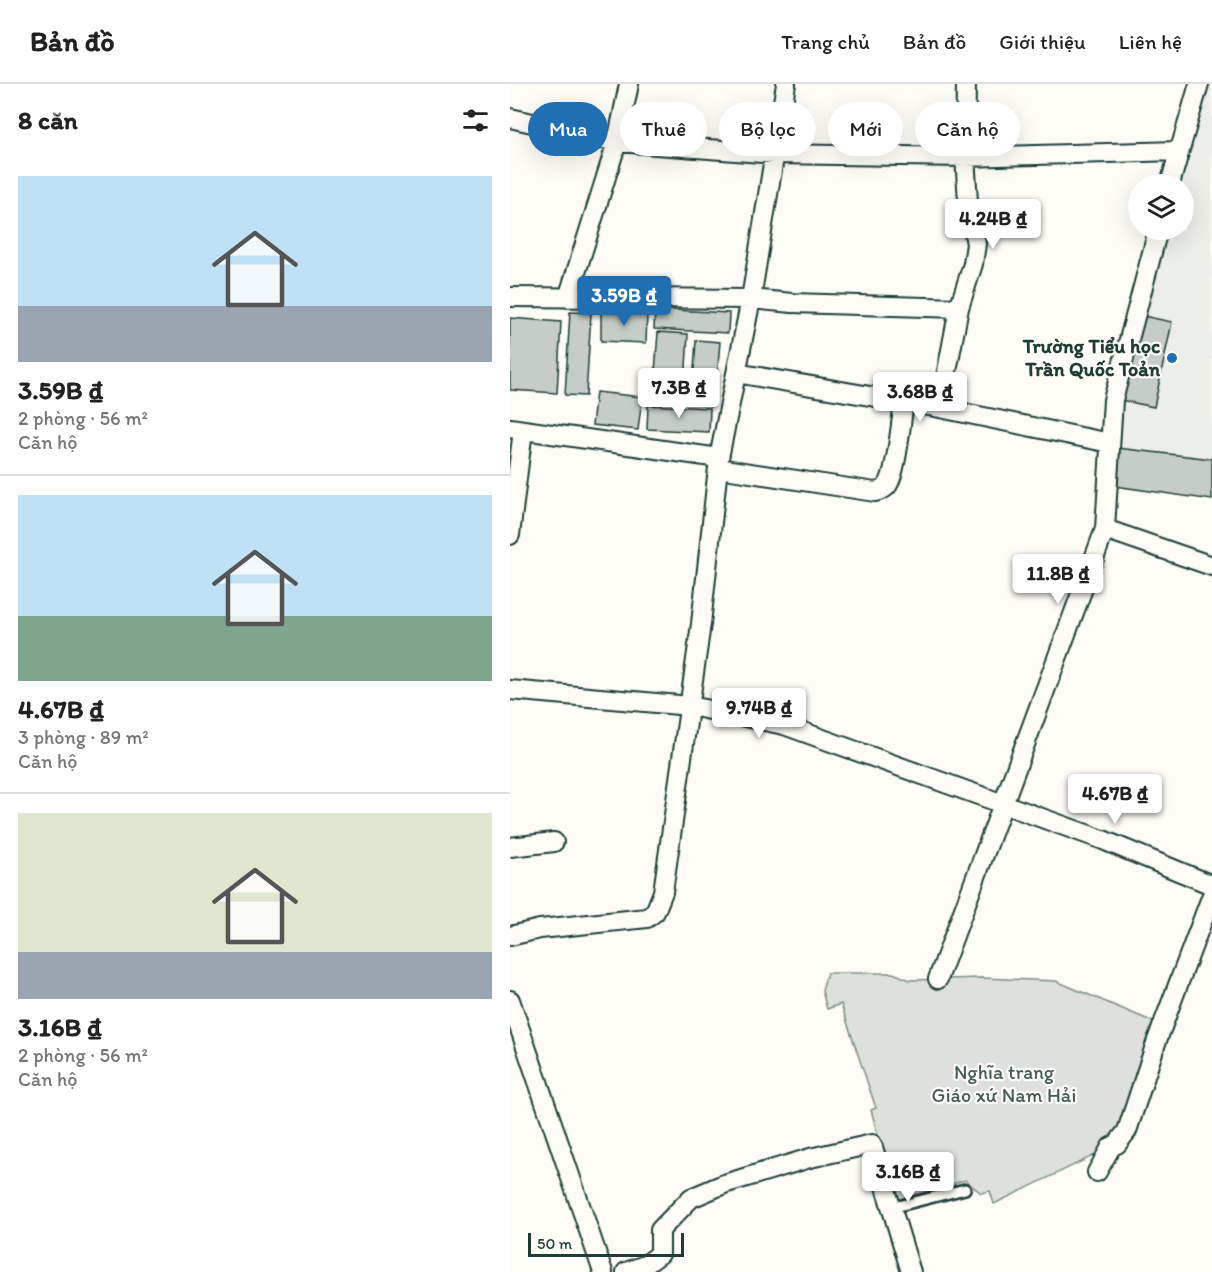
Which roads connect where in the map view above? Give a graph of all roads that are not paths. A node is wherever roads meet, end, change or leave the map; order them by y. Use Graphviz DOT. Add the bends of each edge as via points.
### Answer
graph roads {
  1 [pos="629,84"];
  2 [pos="786,84"];
  3 [pos="966,84"];
  4 [pos="1199,84"];
  5 [pos="783,102"];
  6 [pos="510,118"];
  7 [pos="617,142"];
  8 [pos="719,150"];
  9 [pos="1179,151"];
  10 [pos="816,155"];
  11 [pos="774,156"];
  12 [pos="965,157"];
  13 [pos="1173,174"];
  14 [pos="1155,240"];
  15 [pos="510,297"];
  16 [pos="568,298"];
  17 [pos="751,299"];
  18 [pos="959,308"];
  19 [pos="736,373"];
  20 [pos="904,402"];
  21 [pos="940,408"];
  22 [pos="516,429"];
  23 [pos="1110,443"];
  24 [pos="718,463"];
  25 [pos="1105,529"];
  26 [pos="510,535"];
  27 [pos="1212,566"];
  28 [pos="510,690"];
  29 [pos="690,706"];
  30 [pos="1004,804"];
  31 [pos="554,842"];
  32 [pos="510,847"];
  33 [pos="1212,885"];
  34 [pos="1212,895"];
  35 [pos="510,936"];
  36 [pos="938,979"];
  37 [pos="510,1000"];
  38 [pos="1097,1172"];
  39 [pos="965,1189"];
  40 [pos="891,1208"];
  41 [pos="603,1272"];
  42 [pos="626,1272"];
  43 [pos="910,1272"];
  1 -- 7 [label="street"];
  2 -- 5 [label="street"];
  3 -- 12 [label="street"];
  4 -- 9 [label="street"];
  6 -- 7 [label="street"];
  7 -- 8 [label="street"];
  7 -- 16 [label="street"];
  9 -- 12 [label="street"];
  9 -- 13 [label="street"];
  10 -- 12 [label="street"];
  11 -- 17 [label="street"];
  12 -- 18 [label="street" via="976,244"];
  14 -- 23 [label="street" via="1113,400"];
  15 -- 16 [label="street"];
  16 -- 17 [label="street"];
  17 -- 18 [label="street"];
  17 -- 19 [label="street"];
  18 -- 21 [label="street"];
  19 -- 20 [label="street"];
  19 -- 24 [label="street"];
  20 -- 21 [label="street"];
  20 -- 24 [label="street" via="893,474 882,490 875,492"];
  21 -- 23 [label="street"];
  22 -- 24 [label="street"];
  22 -- 26 [label="street"];
  23 -- 25 [label="street"];
  24 -- 29 [label="street"];
  25 -- 27 [label="street"];
  25 -- 30 [label="street"];
  28 -- 29 [label="street"];
  29 -- 30 [label="street" via="784,725"];
  29 -- 35 [label="street" via="663,892 655,912 647,918 540,929"];
  30 -- 33 [label="street"];
  30 -- 36 [label="street"];
  31 -- 32 [label="street"];
  34 -- 38 [label="street" via="1127,1131 1111,1147"];
  37 -- 41 [label="street" via="520,1040"];
  39 -- 40 [label="lane"];
  40 -- 42 [label="street" via="872,1144 810,1158 692,1198 660,1230 660,1254"];
  40 -- 43 [label="street"];
}
